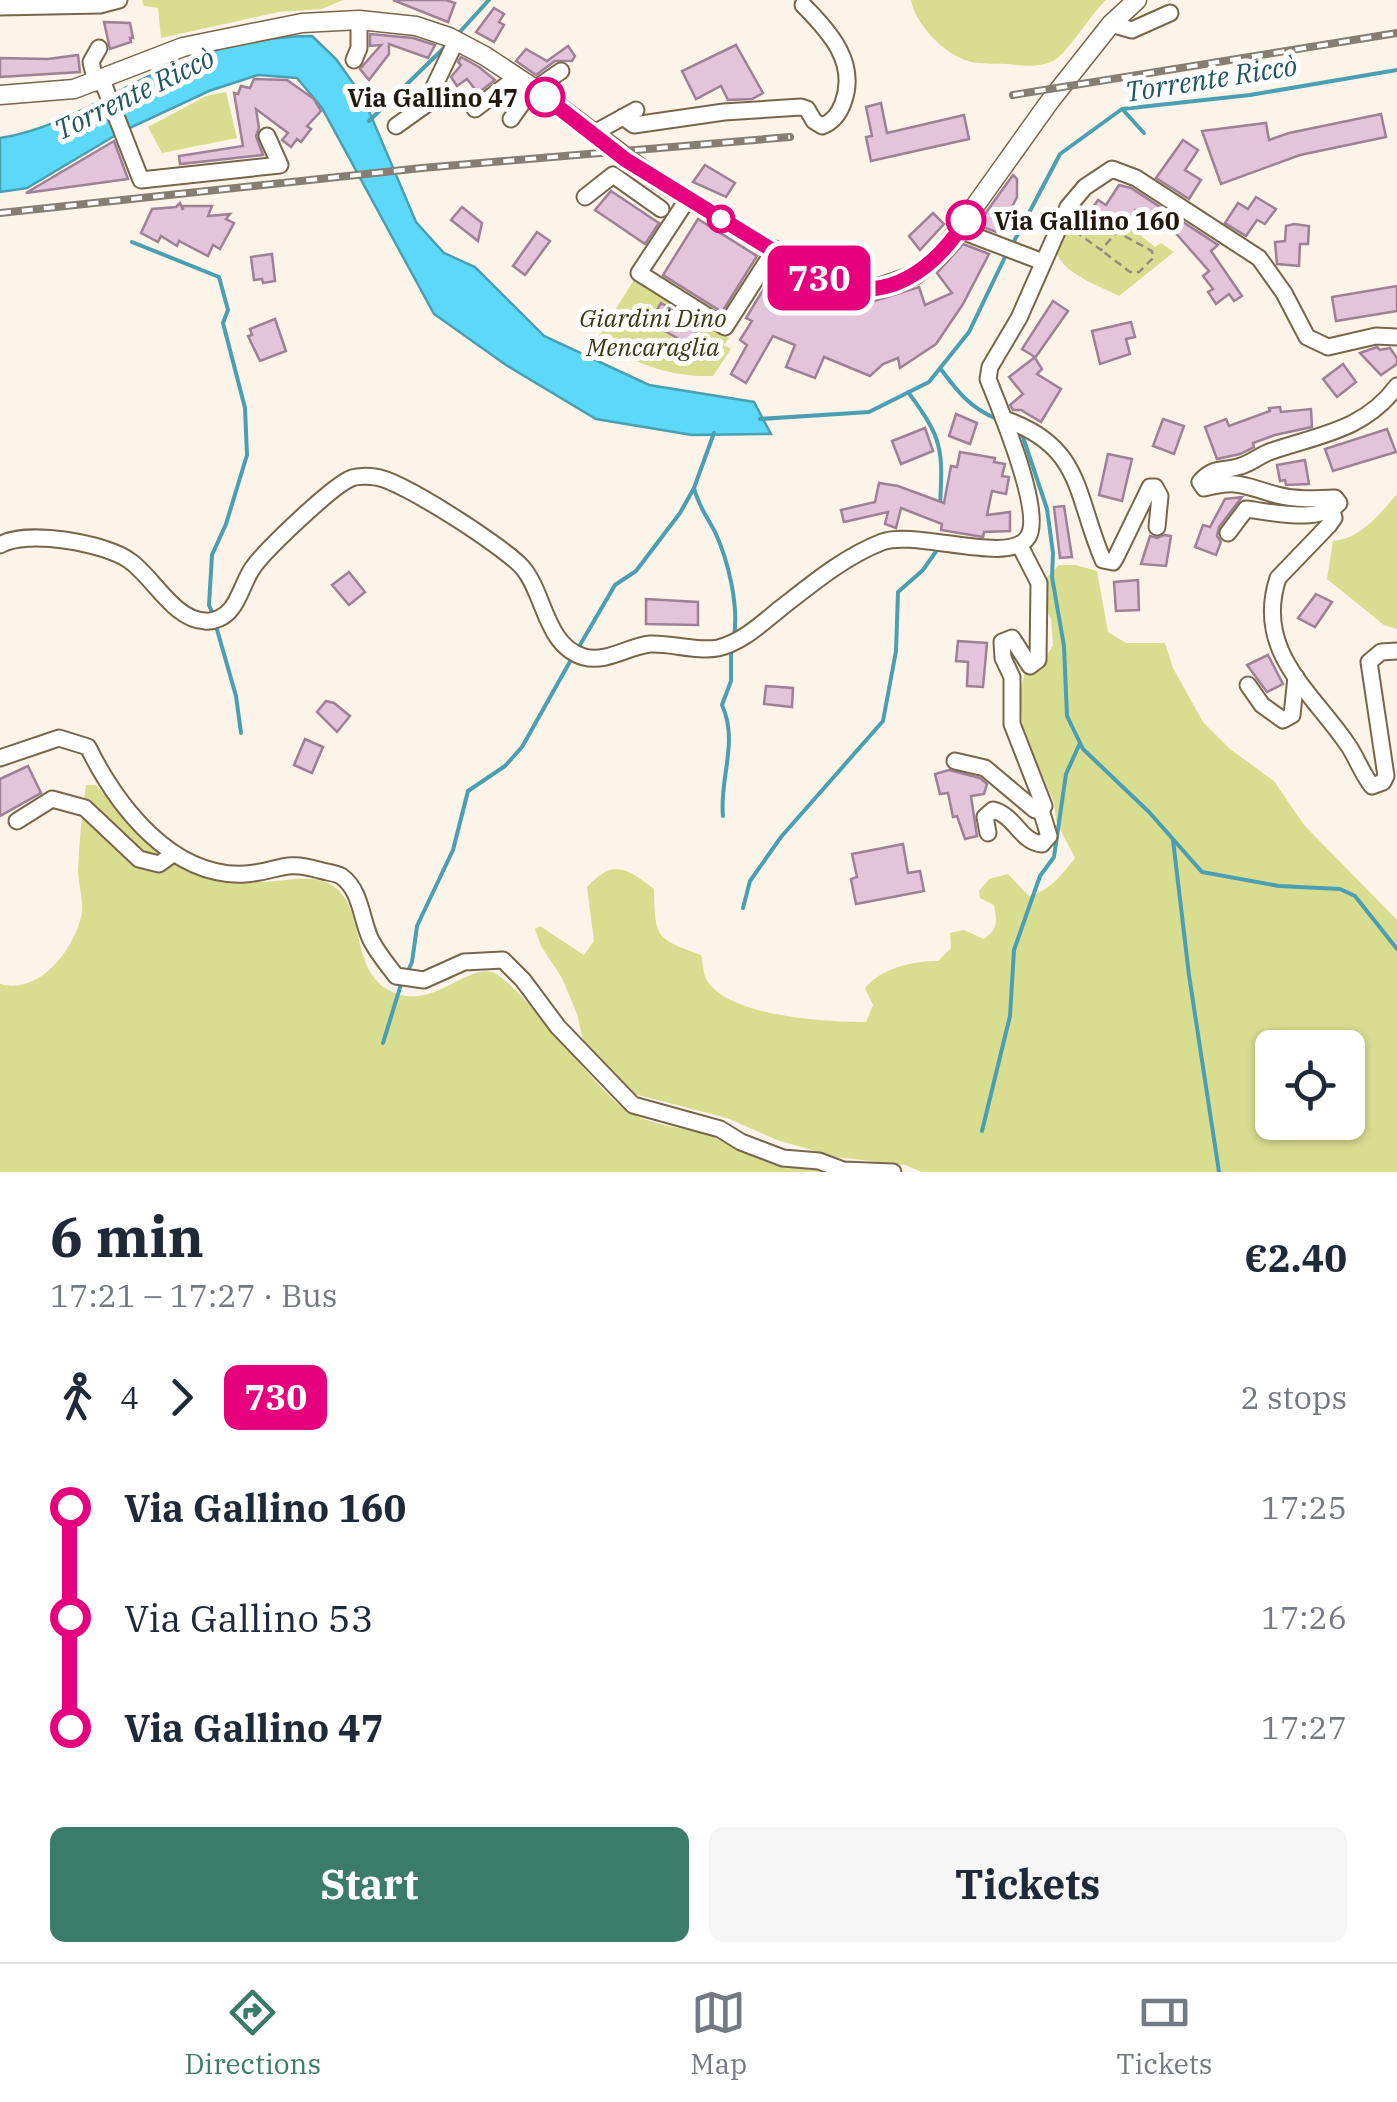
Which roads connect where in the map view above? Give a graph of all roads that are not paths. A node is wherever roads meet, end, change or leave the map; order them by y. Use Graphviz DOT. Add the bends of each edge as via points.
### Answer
graph roads {
  1 [pos="120,0"];
  2 [pos="1137,0"];
  3 [pos="0,6"];
  4 [pos="803,6"];
  5 [pos="1170,13"];
  6 [pos="359,20"];
  7 [pos="1111,24"];
  8 [pos="456,40"];
  9 [pos="98,48"];
  10 [pos="354,60"];
  11 [pos="561,71"];
  12 [pos="99,82"];
  13 [pos="528,85"];
  14 [pos="0,95"];
  15 [pos="475,109"];
  16 [pos="511,119"];
  17 [pos="396,126"];
  18 [pos="594,133"];
  19 [pos="267,136"];
  20 [pos="652,176"];
  21 [pos="639,194"];
  22 [pos="584,197"];
  23 [pos="687,200"];
  24 [pos="661,209"];
  25 [pos="960,230"];
  26 [pos="776,250"];
  27 [pos="1040,261"];
  28 [pos="1397,337"];
  29 [pos="1397,386"];
  30 [pos="1004,419"];
  31 [pos="1332,510"];
  32 [pos="1157,528"];
  33 [pos="1228,533"];
  34 [pos="0,545"];
  35 [pos="1020,546"];
  36 [pos="1397,651"];
  37 [pos="1296,677"];
  38 [pos="1248,685"];
  39 [pos="0,758"];
  40 [pos="955,761"];
  41 [pos="1040,810"];
  42 [pos="17,821"];
  43 [pos="988,833"];
  44 [pos="173,854"];
  45 [pos="893,1172"];
  1 -- 3 [label="street"];
  2 -- 7 [label="main road"];
  4 -- 18 [label="street" via="829,30 849,80 829,123 822,126 801,107 634,125 629,113"];
  5 -- 7 [label="street" via="1132,30"];
  6 -- 8 [label="main road" via="416,26"];
  6 -- 10 [label="street"];
  6 -- 12 [label="main road" via="302,23 204,42"];
  7 -- 25 [label="main road"];
  8 -- 13 [label="main road"];
  8 -- 17 [label="street" via="432,101"];
  9 -- 12 [label="street" via="90,62"];
  11 -- 13 [label="street"];
  12 -- 14 [label="main road"];
  12 -- 19 [label="street" via="141,180 280,165"];
  13 -- 15 [label="street"];
  13 -- 16 [label="street"];
  13 -- 18 [label="main road"];
  18 -- 20 [label="main road"];
  20 -- 21 [label="street"];
  20 -- 23 [label="main road"];
  21 -- 22 [label="street" via="613,175"];
  21 -- 24 [label="street"];
  23 -- 26 [label="main road"];
  23 -- 26 [label="street" via="639,273 725,327"];
  25 -- 26 [label="main road" via="915,275 858,290 824,282"];
  25 -- 27 [label="street"];
  27 -- 28 [label="street" via="1085,186 1112,169 1259,258 1307,337 1328,347"];
  27 -- 30 [label="street" via="1019,318 990,367 988,379"];
  29 -- 31 [label="street" via="1364,420 1238,468 1218,468 1200,482 1204,488 1228,482 1307,500 1335,498"];
  30 -- 32 [label="street" via="1030,429 1064,457 1107,563 1150,487 1160,496"];
  30 -- 35 [label="street" via="1028,490 1032,528"];
  31 -- 33 [label="street" via="1306,515 1246,509"];
  31 -- 37 [label="street" via="1329,526 1274,590 1274,639"];
  34 -- 35 [label="street" via="30,536 128,558 179,610 201,622 218,620 254,566 329,493 352,478 377,477 508,554 536,588 560,640 583,656 603,657 648,644 716,649 741,639 829,570 885,541"];
  35 -- 41 [label="street" via="1039,584 1038,660 1030,666 1012,638 1002,642 1001,653 1012,678 1012,724"];
  36 -- 37 [label="street" via="1369,662 1386,776 1375,786"];
  37 -- 38 [label="street" via="1294,709 1283,720"];
  39 -- 44 [label="street" via="59,738 88,747 104,780"];
  40 -- 41 [label="street" via="985,768"];
  41 -- 43 [label="street" via="1047,842 1028,840 998,810 984,817"];
  42 -- 44 [label="street" via="52,800 85,808 139,859 160,864"];
  44 -- 45 [label="street" via="214,874 296,863 341,876 396,976 424,980 464,962 503,960 633,1105 720,1129 783,1158"];
}
